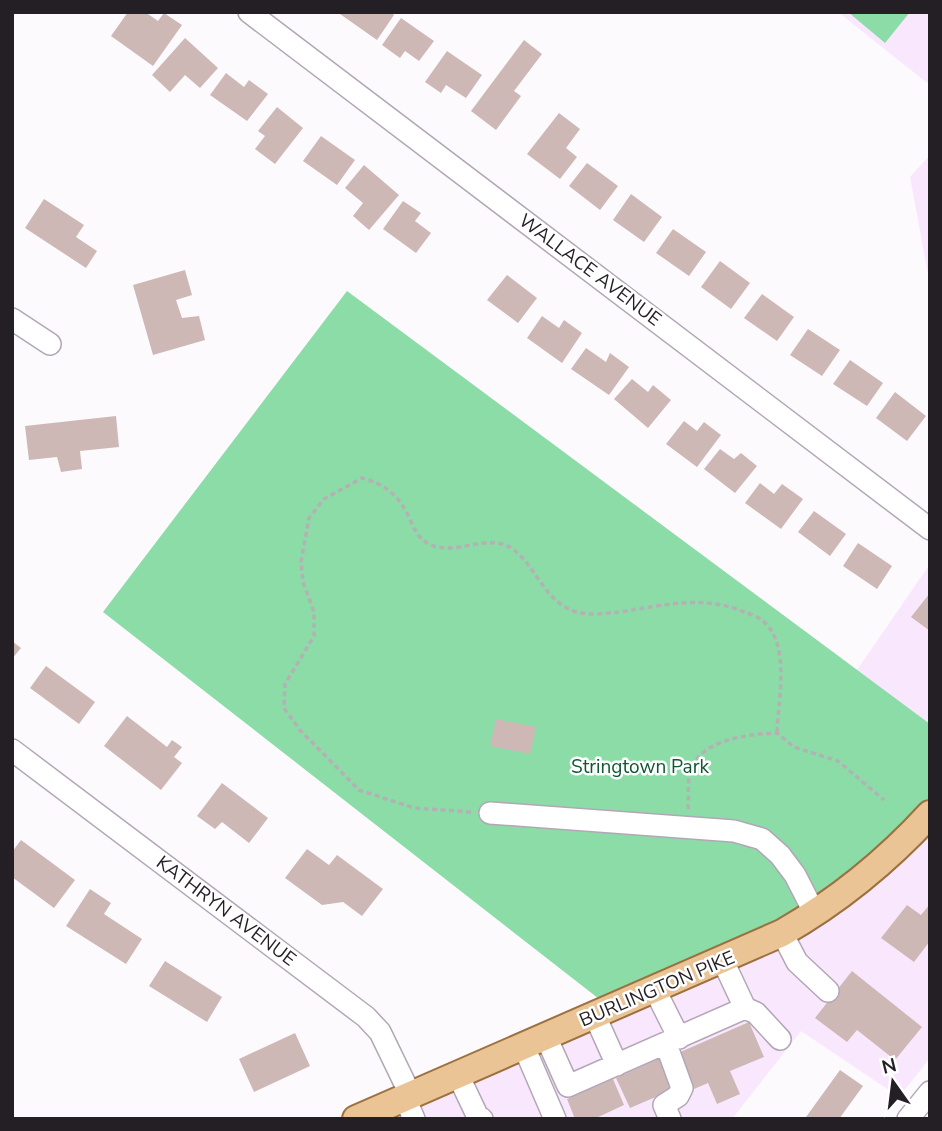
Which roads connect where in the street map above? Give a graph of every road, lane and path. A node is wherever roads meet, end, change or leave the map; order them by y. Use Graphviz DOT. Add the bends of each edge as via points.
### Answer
graph roads {
  1 [pos="249,12"];
  2 [pos="12,319"];
  3 [pos="50,344"];
  4 [pos="930,529"];
  5 [pos="777,733"];
  6 [pos="12,750"];
  7 [pos="884,800"];
  8 [pos="490,813"];
  9 [pos="930,814"];
  10 [pos="687,828"];
  11 [pos="814,914"];
  12 [pos="782,933"];
  13 [pos="723,961"];
  14 [pos="655,990"];
  15 [pos="828,991"];
  16 [pos="745,1008"];
  17 [pos="595,1017"];
  18 [pos="780,1039"];
  19 [pos="672,1041"];
  20 [pos="535,1042"];
  21 [pos="617,1065"];
  22 [pos="458,1075"];
  23 [pos="930,1092"];
  24 [pos="410,1104"];
  25 [pos="356,1119"];
  26 [pos="482,1119"];
  27 [pos="555,1119"];
  28 [pos="670,1119"];
  29 [pos="908,1119"];
  1 -- 4 [label="street, WALLACE AVENUE"];
  2 -- 3 [label="street"];
  5 -- 7 [label="path" via="793,747 838,761"];
  5 -- 8 [label="path" via="780,659 775,638 763,620 706,600 598,614 577,612 559,604 514,549 494,543 450,548 428,544 382,484 362,478 324,499 309,519 301,562 314,612 314,636 285,684 284,708 359,790 414,807"];
  5 -- 10 [label="path" via="750,734 705,750 691,769"];
  6 -- 24 [label="street, KATHRYN AVENUE" via="366,1017 380,1032"];
  8 -- 10 [label="street"];
  9 -- 11 [label="main road, BURLINGTON PIKE" via="900,846"];
  10 -- 11 [label="street" via="762,838 795,874"];
  11 -- 12 [label="main road, BURLINGTON PIKE"];
  12 -- 13 [label="main road, BURLINGTON PIKE"];
  12 -- 15 [label="street" via="797,962"];
  13 -- 14 [label="main road, BURLINGTON PIKE"];
  13 -- 16 [label="street"];
  14 -- 17 [label="main road, BURLINGTON PIKE"];
  14 -- 19 [label="street"];
  16 -- 18 [label="street" via="756,1013"];
  16 -- 19 [label="street"];
  17 -- 20 [label="main road, BURLINGTON PIKE"];
  17 -- 21 [label="street"];
  19 -- 21 [label="street"];
  19 -- 28 [label="street" via="682,1088 678,1097 664,1105"];
  20 -- 21 [label="street" via="568,1086"];
  20 -- 22 [label="main road, BURLINGTON PIKE"];
  20 -- 27 [label="street"];
  22 -- 24 [label="main road, BURLINGTON PIKE"];
  22 -- 26 [label="street"];
  23 -- 29 [label="street"];
  24 -- 25 [label="main road, BURLINGTON PIKE"];
}
